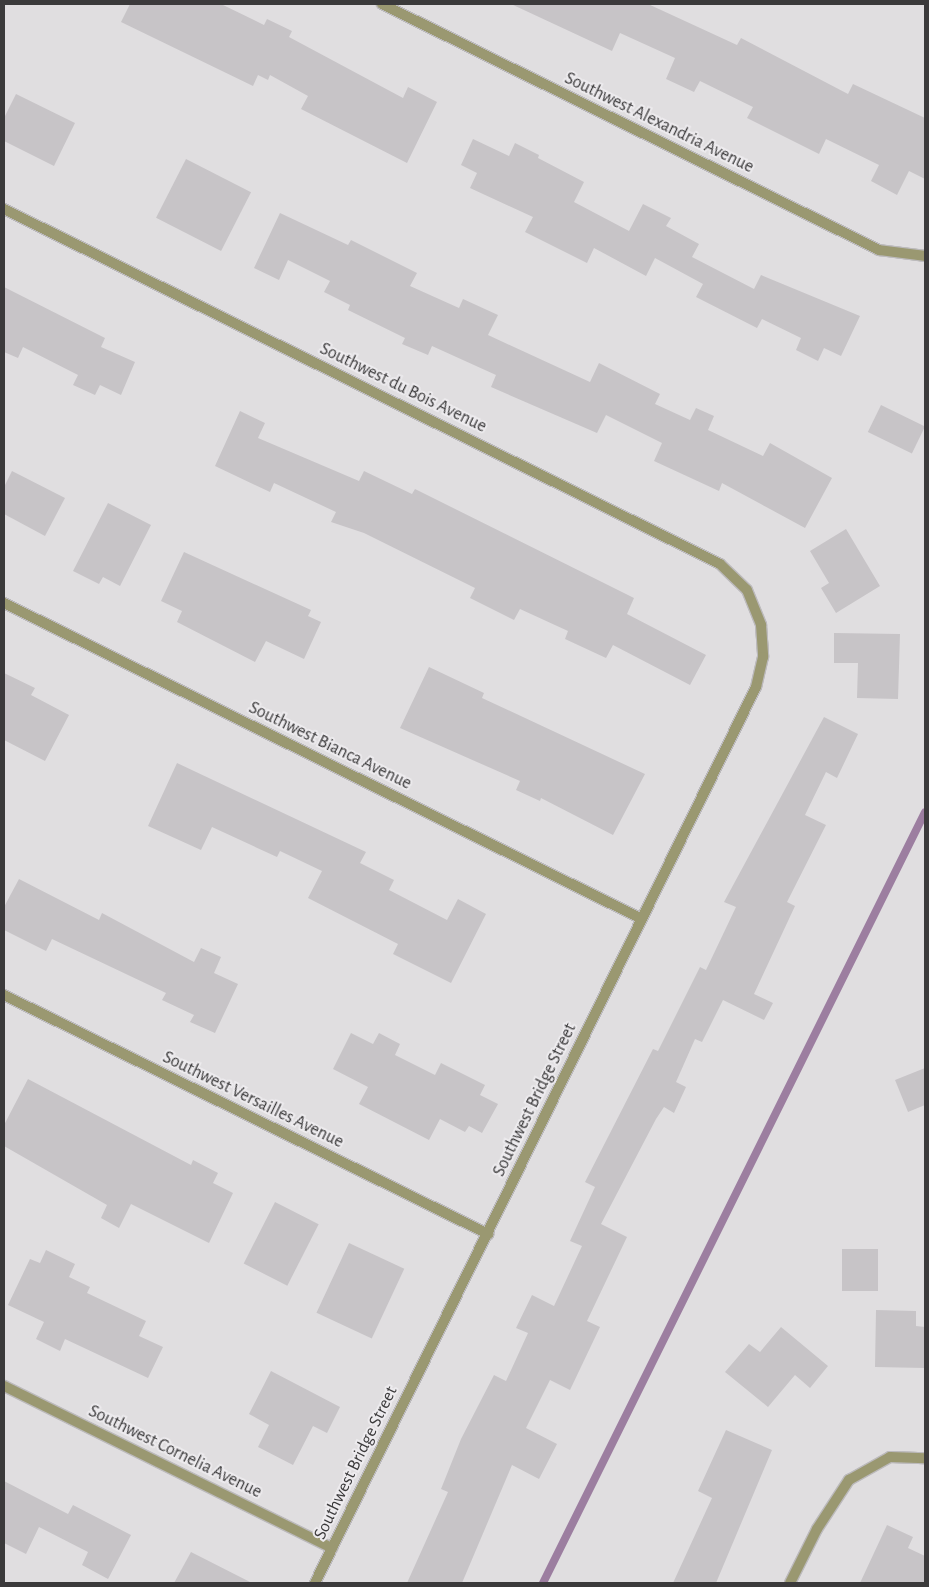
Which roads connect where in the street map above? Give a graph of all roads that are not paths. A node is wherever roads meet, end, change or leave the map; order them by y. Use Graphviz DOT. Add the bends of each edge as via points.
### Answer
graph roads {
  1 [pos="382,4"];
  2 [pos="4,209"];
  3 [pos="925,256"];
  4 [pos="4,603"];
  5 [pos="761,625"];
  6 [pos="642,919"];
  7 [pos="4,995"];
  8 [pos="488,1234"];
  9 [pos="4,1386"];
  10 [pos="925,1458"];
  11 [pos="332,1548"];
  12 [pos="315,1583"];
  13 [pos="790,1583"];
  1 -- 3 [label="street, Southwest Alexandria Avenue" via="879,250"];
  2 -- 5 [label="street, Southwest du Bois Avenue" via="720,564 747,590"];
  4 -- 6 [label="street, Southwest Bianca Avenue"];
  5 -- 6 [label="street, Southwest Bridge Street" via="763,657 756,687"];
  6 -- 8 [label="street, Southwest Bridge Street"];
  7 -- 8 [label="street, Southwest Versailles Avenue"];
  8 -- 11 [label="street, Southwest Bridge Street"];
  9 -- 11 [label="street, Southwest Cornelia Avenue"];
  10 -- 13 [label="street" via="890,1457 849,1480 821,1522"];
  11 -- 12 [label="street, Southwest Bridge Street"];
}
